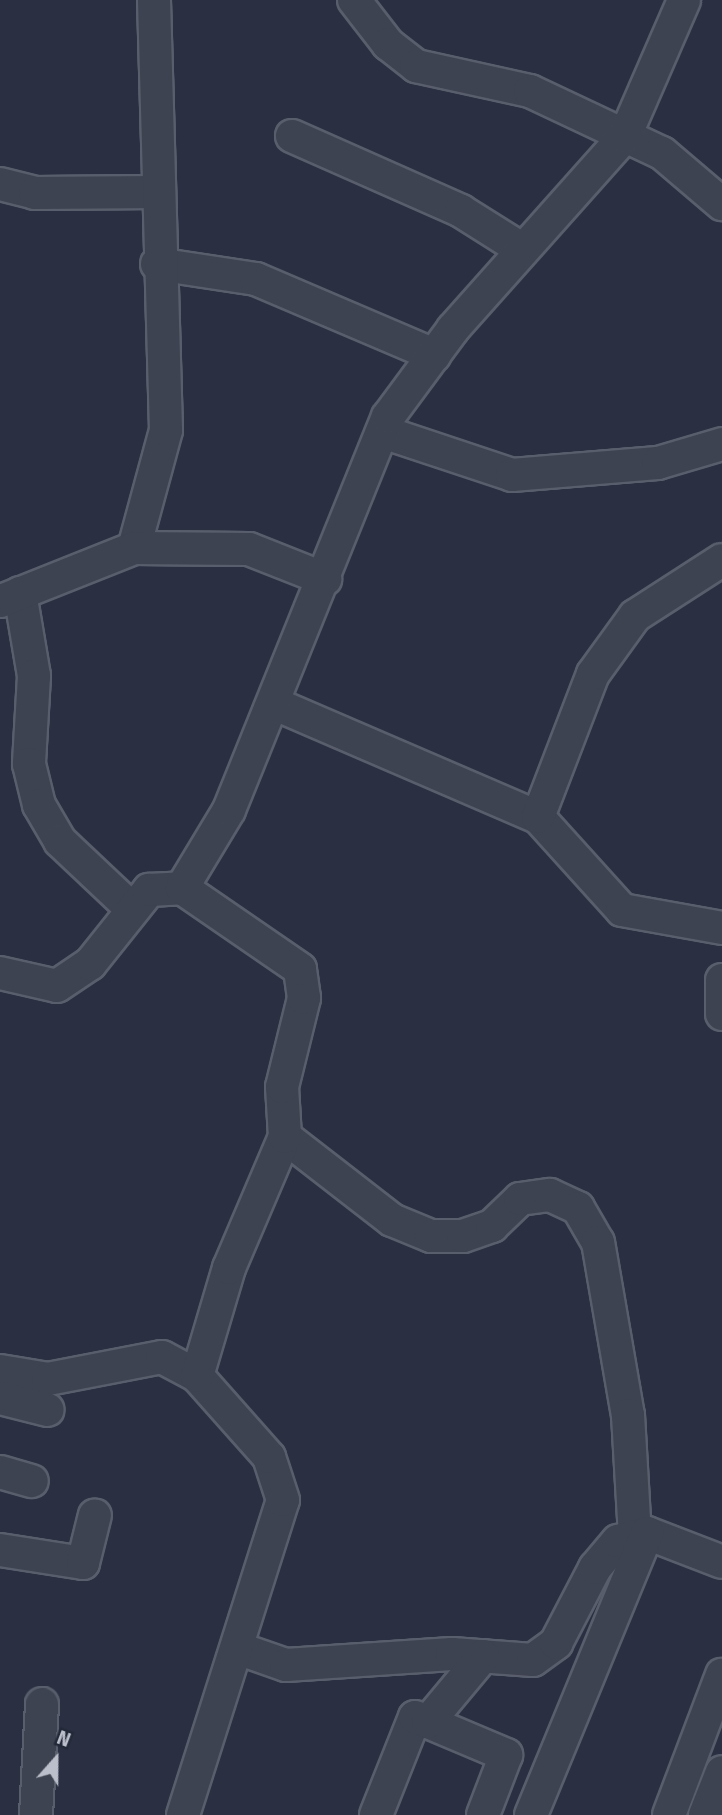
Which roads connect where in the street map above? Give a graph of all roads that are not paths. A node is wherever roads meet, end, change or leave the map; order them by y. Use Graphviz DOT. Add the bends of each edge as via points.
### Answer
graph roads {
  1 [pos="154,0"];
  2 [pos="354,0"];
  3 [pos="684,0"];
  4 [pos="292,136"];
  5 [pos="625,136"];
  6 [pos="0,184"];
  7 [pos="157,192"];
  8 [pos="722,204"];
  9 [pos="523,250"];
  10 [pos="157,264"];
  11 [pos="434,355"];
  12 [pos="383,432"];
  13 [pos="722,444"];
  14 [pos="134,548"];
  15 [pos="722,560"];
  16 [pos="325,579"];
  17 [pos="10,597"];
  18 [pos="275,704"];
  19 [pos="538,817"];
  20 [pos="183,888"];
  21 [pos="133,910"];
  22 [pos="722,928"];
  23 [pos="0,974"];
  24 [pos="722,980"];
  25 [pos="722,1014"];
  26 [pos="285,1137"];
  27 [pos="597,1363"];
  28 [pos="0,1371"];
  29 [pos="197,1377"];
  30 [pos="0,1398"];
  31 [pos="48,1410"];
  32 [pos="627,1447"];
  33 [pos="0,1472"];
  34 [pos="32,1481"];
  35 [pos="95,1515"];
  36 [pos="641,1535"];
  37 [pos="0,1550"];
  38 [pos="722,1562"];
  39 [pos="237,1648"];
  40 [pos="483,1656"];
  41 [pos="722,1675"];
  42 [pos="41,1704"];
  43 [pos="428,1722"];
  44 [pos="722,1772"];
  45 [pos="36,1815"];
  46 [pos="183,1815"];
  47 [pos="376,1815"];
  48 [pos="483,1815"];
  49 [pos="531,1815"];
  50 [pos="668,1815"];
  51 [pos="705,1815"];
  1 -- 7 [label="street"];
  2 -- 5 [label="street" via="387,44 416,66 530,90"];
  3 -- 5 [label="street"];
  4 -- 9 [label="street" via="461,211"];
  5 -- 8 [label="street" via="662,153"];
  5 -- 9 [label="street"];
  6 -- 7 [label="street" via="35,192"];
  7 -- 10 [label="street"];
  9 -- 11 [label="street"];
  10 -- 11 [label="street" via="256,279"];
  10 -- 14 [label="street" via="166,430"];
  11 -- 12 [label="street"];
  12 -- 13 [label="street" via="512,475 658,463"];
  12 -- 16 [label="street"];
  14 -- 16 [label="street" via="249,549"];
  14 -- 17 [label="street"];
  15 -- 19 [label="street" via="635,616 593,674"];
  16 -- 18 [label="street"];
  17 -- 21 [label="street" via="34,676 29,764 39,804 60,841"];
  18 -- 19 [label="street"];
  18 -- 20 [label="street" via="229,810"];
  19 -- 22 [label="street" via="622,910"];
  20 -- 21 [label="street" via="149,890"];
  20 -- 26 [label="street" via="300,969 304,998 282,1087"];
  21 -- 23 [label="street" via="90,964 57,986"];
  24 -- 25 [label="street"];
  26 -- 29 [label="street" via="229,1268"];
  26 -- 32 [label="street" via="392,1220 430,1236 463,1236 492,1226 520,1199 550,1195 578,1208 598,1242 628,1415"];
  27 -- 32 [label="street" via="611,1437"];
  28 -- 29 [label="street" via="61,1378 135,1357 162,1357"];
  29 -- 39 [label="street" via="270,1457 283,1500"];
  30 -- 31 [label="street"];
  32 -- 36 [label="street"];
  33 -- 34 [label="street"];
  35 -- 37 [label="street" via="83,1563"];
  36 -- 38 [label="street"];
  36 -- 40 [label="street" via="618,1541 595,1568 556,1643 533,1660"];
  36 -- 49 [label="street"];
  39 -- 40 [label="street" via="286,1665"];
  39 -- 46 [label="street"];
  40 -- 43 [label="street"];
  41 -- 50 [label="street"];
  42 -- 45 [label="street"];
  43 -- 47 [label="street" via="415,1717"];
  43 -- 48 [label="street" via="506,1755"];
  44 -- 51 [label="street"];
}
